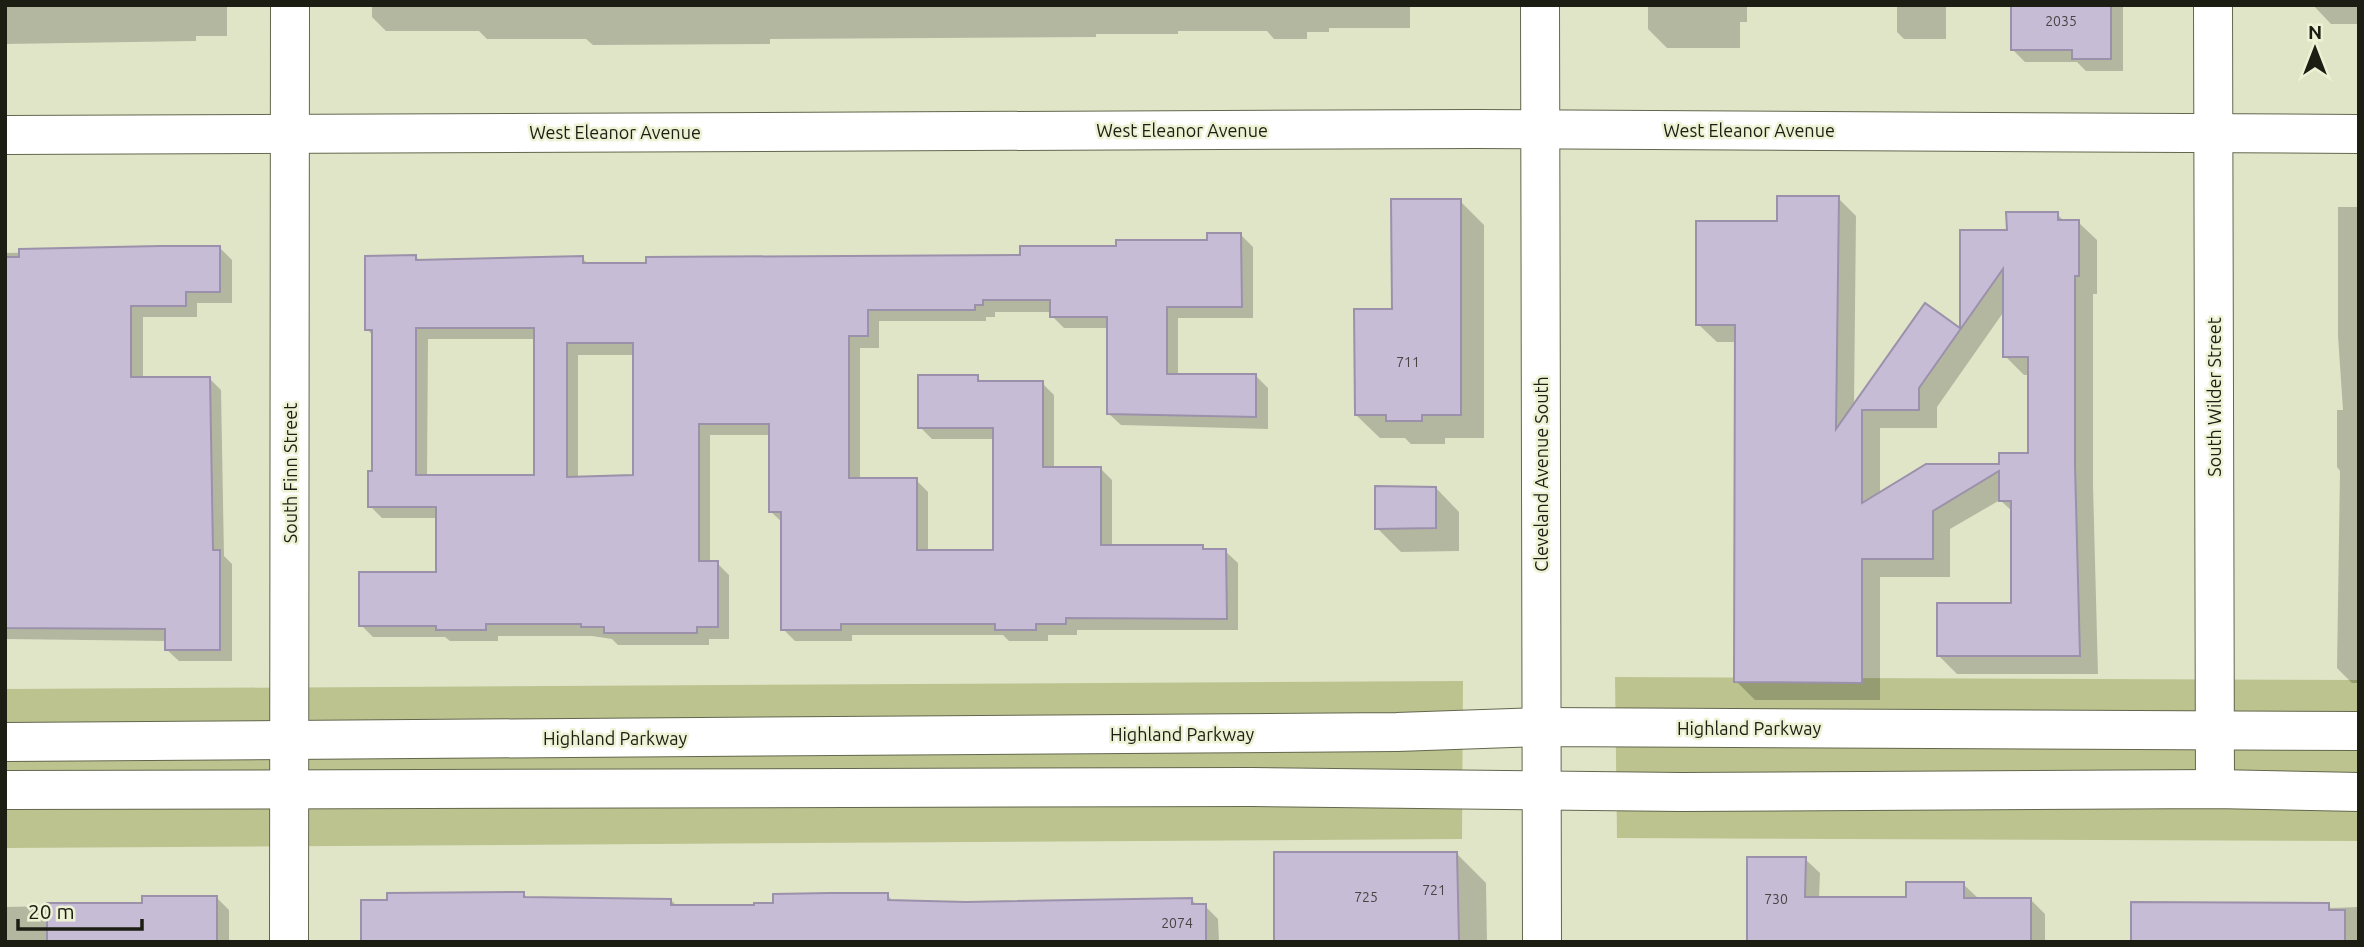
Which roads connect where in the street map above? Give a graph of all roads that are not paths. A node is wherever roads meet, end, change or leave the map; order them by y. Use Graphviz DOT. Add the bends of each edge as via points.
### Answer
graph roads {
  1 [pos="290,5"];
  2 [pos="1540,5"];
  3 [pos="2213,5"];
  4 [pos="1540,129"];
  5 [pos="2213,133"];
  6 [pos="290,134"];
  7 [pos="2359,134"];
  8 [pos="5,135"];
  9 [pos="1542,727"];
  10 [pos="2216,730"];
  11 [pos="2359,730"];
  12 [pos="290,741"];
  13 [pos="5,742"];
  14 [pos="290,789"];
  15 [pos="2216,789"];
  16 [pos="5,790"];
  17 [pos="1542,791"];
  18 [pos="2359,792"];
  19 [pos="289,942"];
  20 [pos="1542,942"];
  1 -- 6 [label="street, South Finn Street"];
  2 -- 4 [label="street, Cleveland Avenue South"];
  3 -- 5 [label="street, South Wilder Street"];
  4 -- 5 [label="street, West Eleanor Avenue"];
  4 -- 6 [label="street, West Eleanor Avenue"];
  4 -- 9 [label="street, Cleveland Avenue South"];
  5 -- 7 [label="street, West Eleanor Avenue"];
  5 -- 10 [label="street, South Wilder Street"];
  6 -- 8 [label="street, West Eleanor Avenue"];
  6 -- 12 [label="street, South Finn Street"];
  9 -- 10 [label="street, Highland Parkway"];
  9 -- 12 [label="street, Highland Parkway" via="1384,733"];
  9 -- 17 [label="street, Cleveland Avenue South"];
  10 -- 11 [label="street, Highland Parkway"];
  10 -- 15 [label="street, South Wilder Street"];
  12 -- 13 [label="street, Highland Parkway"];
  12 -- 14 [label="street, South Finn Street"];
  14 -- 16 [label="street"];
  14 -- 17 [label="street" via="1251,787"];
  14 -- 19 [label="street, South Finn Street"];
  15 -- 17 [label="street"];
  15 -- 18 [label="street"];
  17 -- 20 [label="street, Cleveland Avenue South"];
}
